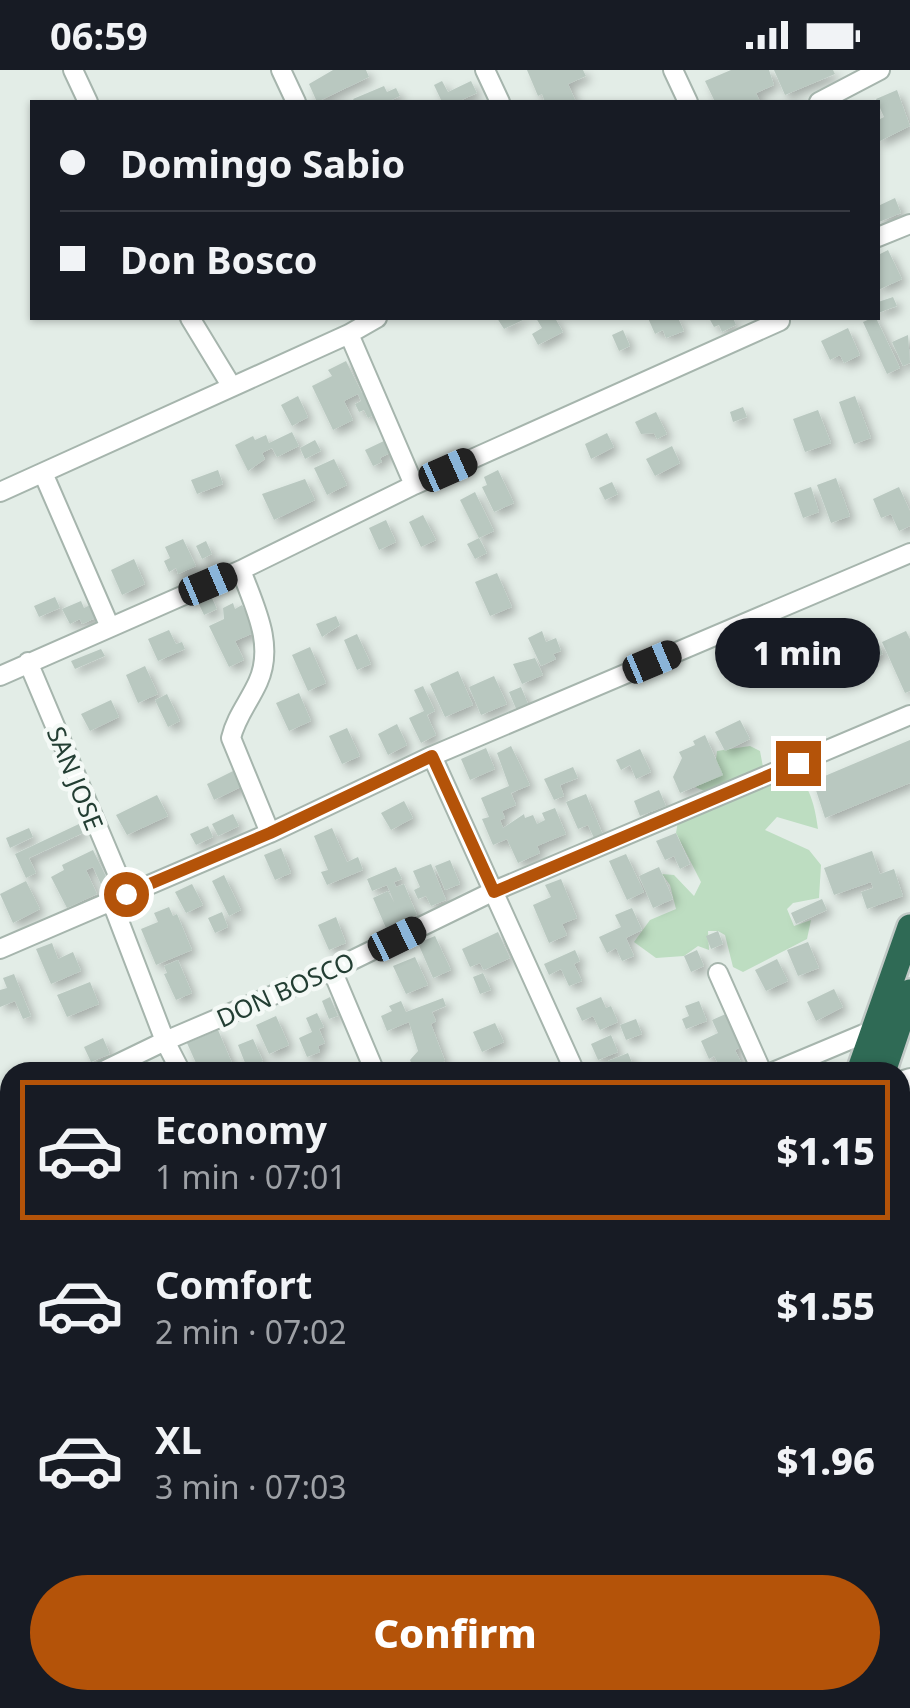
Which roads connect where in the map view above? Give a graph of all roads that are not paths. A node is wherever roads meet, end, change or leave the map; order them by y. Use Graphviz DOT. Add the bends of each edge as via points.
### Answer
graph roads {
  1 [pos="73,70"];
  2 [pos="280,70"];
  3 [pos="486,70"];
  4 [pos="674,70"];
  5 [pos="880,70"];
  6 [pos="87,100"];
  7 [pos="295,100"];
  8 [pos="499,100"];
  9 [pos="687,100"];
  10 [pos="823,100"];
  11 [pos="910,224"];
  12 [pos="880,236"];
  13 [pos="191,320"];
  14 [pos="374,320"];
  15 [pos="780,320"];
  16 [pos="349,334"];
  17 [pos="232,387"];
  18 [pos="44,473"];
  19 [pos="414,485"];
  20 [pos="0,492"];
  21 [pos="910,553"];
  22 [pos="241,570"];
  23 [pos="110,625"];
  24 [pos="28,662"];
  25 [pos="0,676"];
  26 [pos="910,715"];
  27 [pos="432,756"];
  28 [pos="270,833"];
  29 [pos="494,892"];
  30 [pos="118,897"];
  31 [pos="910,928"];
  32 [pos="0,949"];
  33 [pos="332,970"];
  34 [pos="718,973"];
  35 [pos="910,992"];
  36 [pos="885,1028"];
  37 [pos="165,1041"];
  38 [pos="122,1062"];
  39 [pos="175,1062"];
  40 [pos="371,1062"];
  41 [pos="570,1062"];
  42 [pos="758,1062"];
  43 [pos="798,1062"];
  44 [pos="865,1062"];
  45 [pos="883,1062"];
  1 -- 6 [label="street"];
  2 -- 7 [label="street"];
  3 -- 8 [label="street"];
  4 -- 9 [label="street"];
  5 -- 10 [label="street"];
  11 -- 12 [label="street"];
  13 -- 17 [label="street"];
  14 -- 16 [label="street"];
  15 -- 19 [label="street"];
  16 -- 17 [label="street"];
  16 -- 19 [label="street"];
  17 -- 18 [label="street"];
  18 -- 20 [label="street"];
  18 -- 23 [label="street"];
  19 -- 22 [label="street"];
  21 -- 27 [label="street"];
  22 -- 23 [label="street"];
  22 -- 28 [label="street" via="266,652 231,738"];
  23 -- 24 [label="street"];
  24 -- 25 [label="street"];
  24 -- 30 [label="street, SAN JOSE"];
  26 -- 29 [label="street, DON BOSCO"];
  27 -- 28 [label="street"];
  27 -- 29 [label="street"];
  28 -- 30 [label="street"];
  29 -- 33 [label="street, DON BOSCO"];
  29 -- 41 [label="street"];
  30 -- 32 [label="street"];
  30 -- 37 [label="street, SAN JOSE"];
  31 -- 36 [label="highway"];
  33 -- 37 [label="street, DON BOSCO"];
  33 -- 40 [label="street"];
  34 -- 42 [label="street"];
  35 -- 36 [label="highway"];
  36 -- 43 [label="street"];
  36 -- 44 [label="highway"];
  36 -- 45 [label="highway"];
  37 -- 38 [label="street, DON BOSCO"];
  37 -- 39 [label="street, SAN JOSE"];
}
